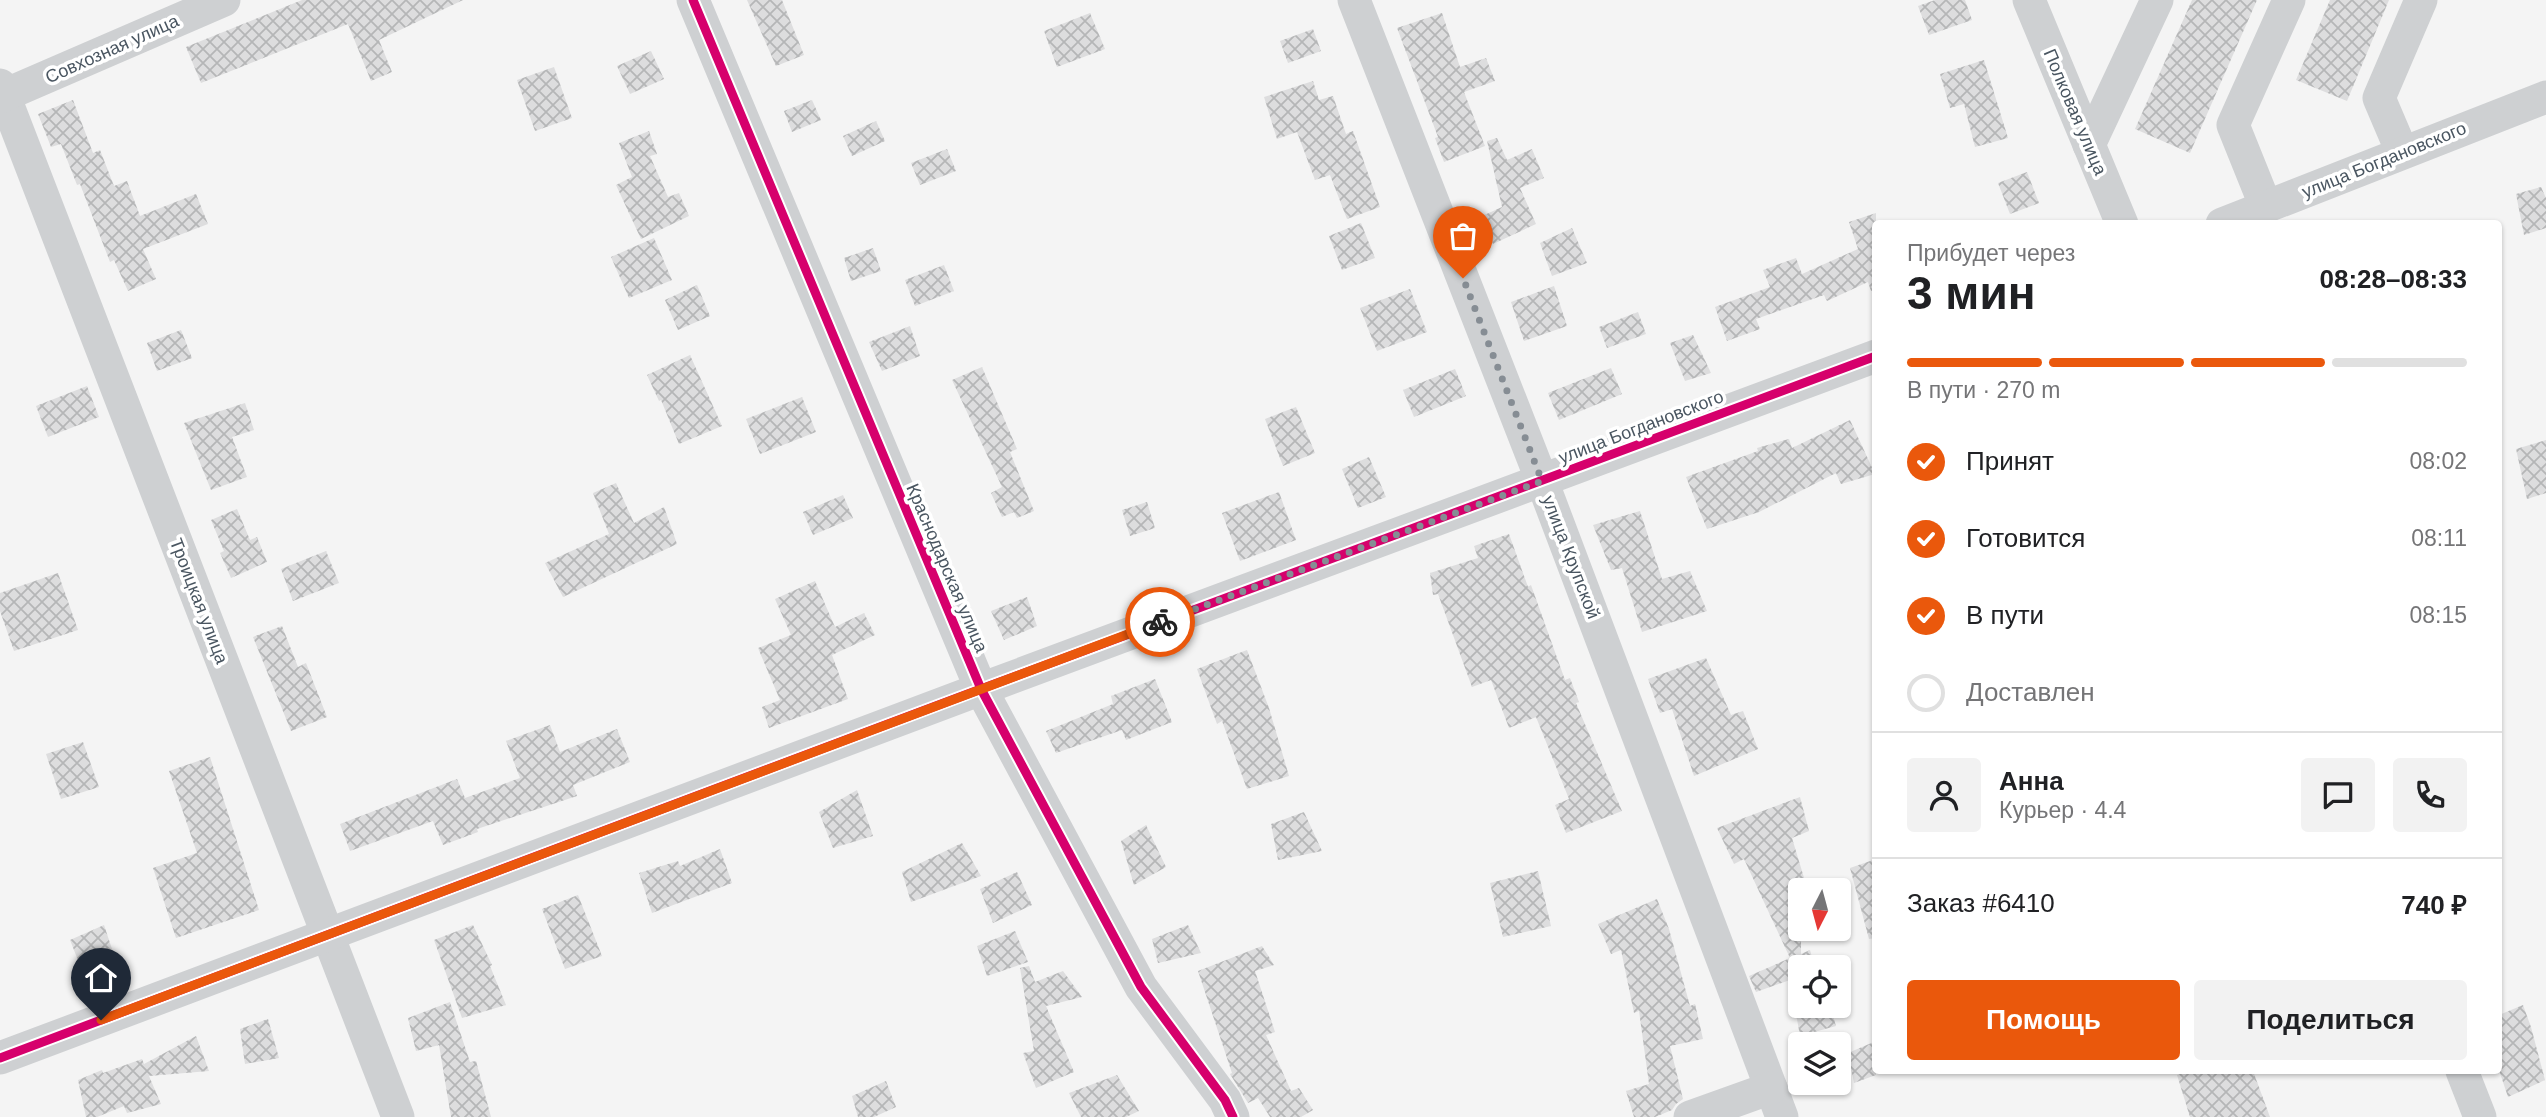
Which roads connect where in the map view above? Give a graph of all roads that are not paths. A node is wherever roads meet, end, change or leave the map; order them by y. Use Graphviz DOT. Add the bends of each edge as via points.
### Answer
graph roads {
  1 [pos="224,0"];
  2 [pos="693,0"];
  3 [pos="1354,0"];
  4 [pos="2029,0"];
  5 [pos="2157,0"];
  6 [pos="2289,0"];
  7 [pos="2421,0"];
  8 [pos="1,93"];
  9 [pos="2546,97"];
  10 [pos="2089,145"];
  11 [pos="2402,152"];
  12 [pos="2266,207"];
  13 [pos="2120,220"];
  14 [pos="2232,220"];
  15 [pos="1872,357"];
  16 [pos="1542,481"];
  17 [pos="981,689"];
  18 [pos="328,933"];
  19 [pos="0,1058"];
  20 [pos="2463,1074"];
  21 [pos="1777,1103"];
  22 [pos="398,1117"];
  23 [pos="1233,1117"];
  24 [pos="1690,1117"];
  25 [pos="2480,1117"];
  1 -- 8 [label="street, Совхозная улица"];
  2 -- 17 [label="street, Краснодарская улица"];
  3 -- 16 [label="street, улица Крупской"];
  4 -- 10 [label="street, Полковая улица"];
  5 -- 10 [label="street"];
  6 -- 12 [label="street" via="2232,125"];
  7 -- 11 [label="street" via="2379,98"];
  8 -- 18 [label="street, Троицкая улица"];
  9 -- 11 [label="street, улица Богдановского"];
  10 -- 13 [label="street, Полковая улица"];
  11 -- 12 [label="street, улица Богдановского"];
  12 -- 14 [label="street, улица Богдановского"];
  15 -- 16 [label="street, улица Богдановского"];
  16 -- 17 [label="street, улица Богдановского"];
  16 -- 21 [label="street, улица Крупской"];
  17 -- 18 [label="street, улица Богдановского"];
  17 -- 23 [label="street, Краснодарская улица" via="1141,988"];
  18 -- 19 [label="street, улица Богдановского"];
  18 -- 22 [label="street, Троицкая улица"];
  20 -- 25 [label="street"];
  21 -- 24 [label="street"];
}
